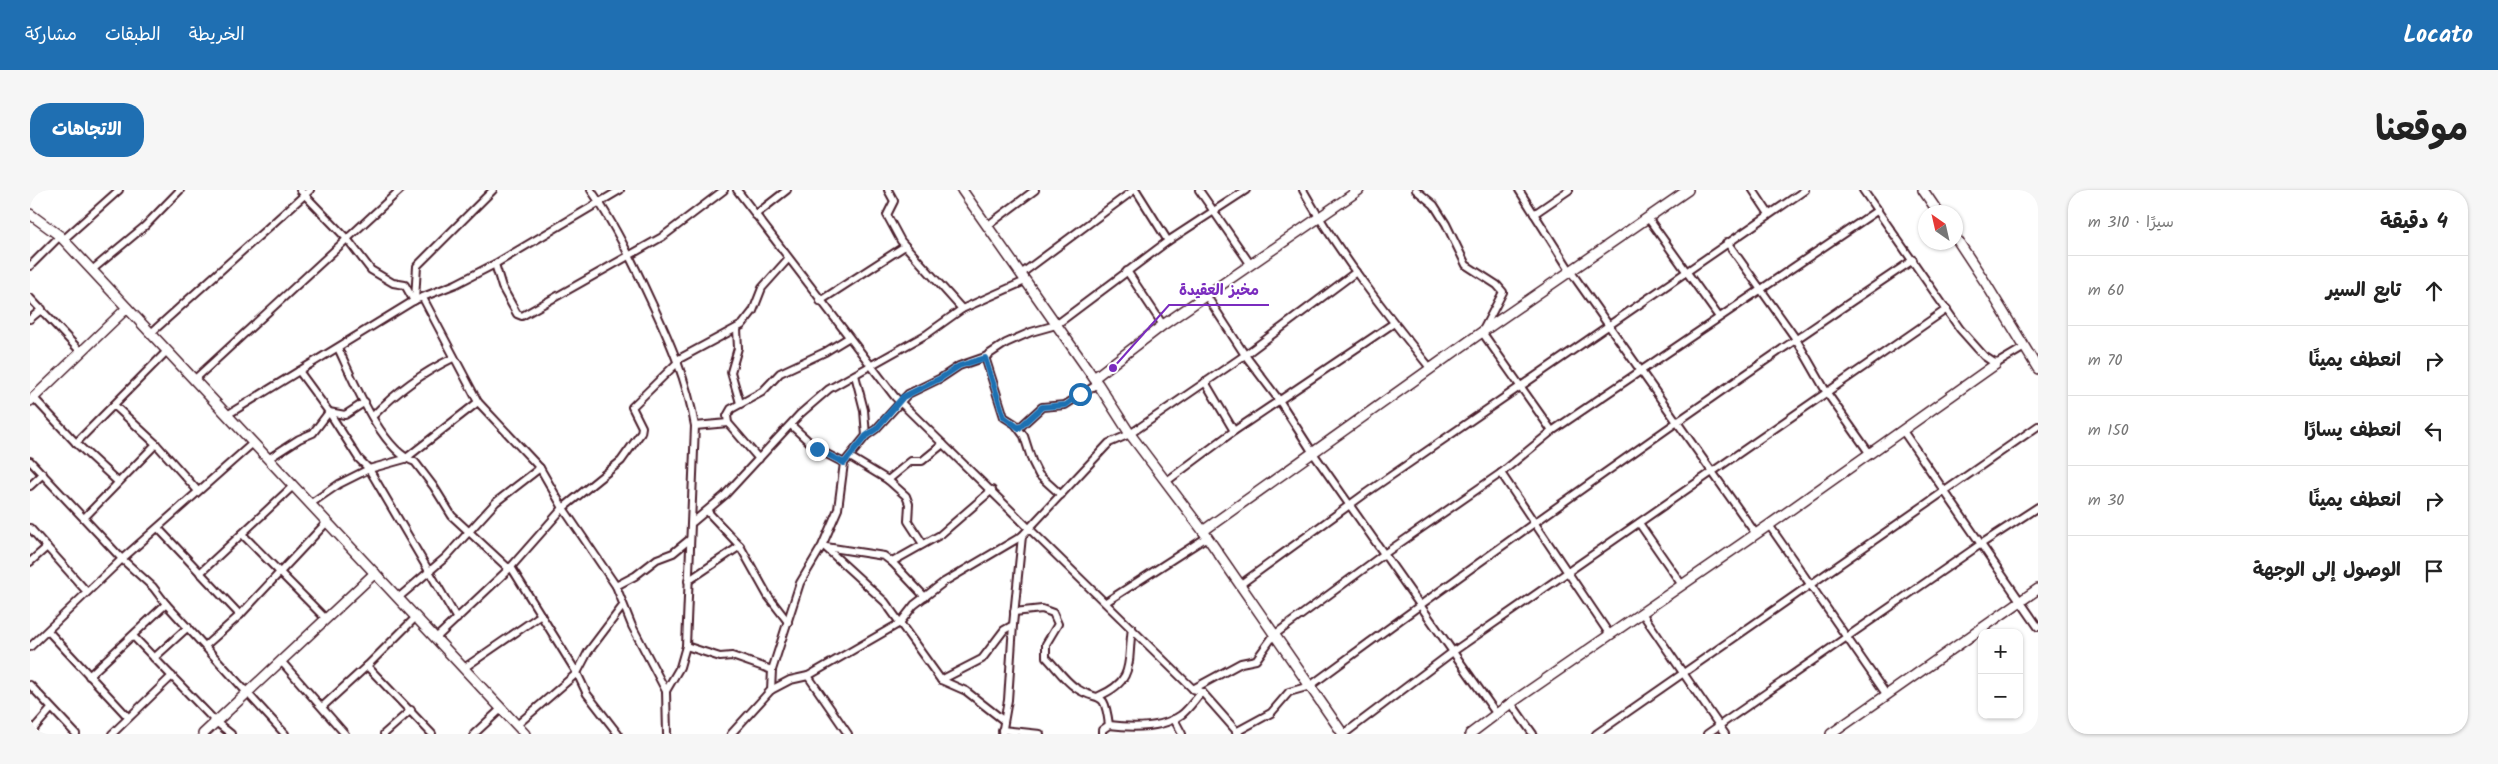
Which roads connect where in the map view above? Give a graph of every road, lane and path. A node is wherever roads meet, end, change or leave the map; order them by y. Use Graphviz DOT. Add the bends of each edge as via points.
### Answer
graph roads {
  1 [pos="119,190"];
  2 [pos="180,190"];
  3 [pos="400,190"];
  4 [pos="591,190"];
  5 [pos="620,190"];
  6 [pos="724,190"];
  7 [pos="737,190"];
  8 [pos="787,190"];
  9 [pos="888,190"];
  10 [pos="962,190"];
  11 [pos="1035,190"];
  12 [pos="1135,190"];
  13 [pos="1199,190"];
  14 [pos="1246,190"];
  15 [pos="1303,190"];
  16 [pos="1359,190"];
  17 [pos="1416,190"];
  18 [pos="1519,190"];
  19 [pos="1568,190"];
  20 [pos="1688,190"];
  21 [pos="1753,190"];
  22 [pos="1805,190"];
  23 [pos="1863,190"];
  24 [pos="1923,190"];
  25 [pos="490,191"];
  26 [pos="305,192"];
  27 [pos="599,202"];
  28 [pos="1933,205"];
  29 [pos="1878,210"];
  30 [pos="1213,212"];
  31 [pos="30,214"];
  32 [pos="1534,214"];
  33 [pos="1769,214"];
  34 [pos="756,215"];
  35 [pos="1318,218"];
  36 [pos="1648,218"];
  37 [pos="987,226"];
  38 [pos="62,238"];
  39 [pos="348,240"];
  40 [pos="1168,241"];
  41 [pos="1727,242"];
  42 [pos="905,246"];
  43 [pos="1963,249"];
  44 [pos="630,255"];
  45 [pos="788,259"];
  46 [pos="1913,260"];
  47 [pos="495,264"];
  48 [pos="1251,265"];
  49 [pos="30,266"];
  50 [pos="92,270"];
  51 [pos="1127,271"];
  52 [pos="1686,271"];
  53 [pos="1356,272"];
  54 [pos="1571,272"];
  55 [pos="1023,278"];
  56 [pos="1759,290"];
  57 [pos="1206,295"];
  58 [pos="30,298"];
  59 [pos="423,298"];
  60 [pos="414,301"];
  61 [pos="820,301"];
  62 [pos="42,308"];
  63 [pos="127,308"];
  64 [pos="962,309"];
  65 [pos="1948,309"];
  66 [pos="1719,317"];
  67 [pos="30,319"];
  68 [pos="1394,323"];
  69 [pos="1163,324"];
  70 [pos="1608,324"];
  71 [pos="1056,325"];
  72 [pos="737,329"];
  73 [pos="1482,332"];
  74 [pos="151,333"];
  75 [pos="848,338"];
  76 [pos="1796,339"];
  77 [pos="338,348"];
  78 [pos="2023,348"];
  79 [pos="167,351"];
  80 [pos="81,352"];
  81 [pos="1245,355"];
  82 [pos="453,358"];
  83 [pos="985,358"];
  84 [pos="678,361"];
  85 [pos="1996,364"];
  86 [pos="869,366"];
  87 [pos="1431,369"];
  88 [pos="2038,370"];
  89 [pos="299,371"];
  90 [pos="1642,371"];
  91 [pos="854,375"];
  92 [pos="194,380"];
  93 [pos="1096,381"];
  94 [pos="1205,382"];
  95 [pos="1519,387"];
  96 [pos="1827,392"];
  97 [pos="32,400"];
  98 [pos="1280,400"];
  99 [pos="365,402"];
  100 [pos="478,402"];
  101 [pos="900,402"];
  102 [pos="740,403"];
  103 [pos="114,405"];
  104 [pos="328,412"];
  105 [pos="227,415"];
  106 [pos="373,416"];
  107 [pos="728,423"];
  108 [pos="1678,423"];
  109 [pos="791,425"];
  110 [pos="695,426"];
  111 [pos="2038,426"];
  112 [pos="1019,428"];
  113 [pos="1234,431"];
  114 [pos="1903,431"];
  115 [pos="1552,432"];
  116 [pos="1130,434"];
  117 [pos="866,436"];
  118 [pos="76,443"];
  119 [pos="253,443"];
  120 [pos="156,444"];
  121 [pos="943,444"];
  122 [pos="1313,453"];
  123 [pos="1870,454"];
  124 [pos="850,457"];
  125 [pos="759,458"];
  126 [pos="268,459"];
  127 [pos="405,459"];
  128 [pos="30,461"];
  129 [pos="844,463"];
  130 [pos="540,468"];
  131 [pos="370,469"];
  132 [pos="1712,472"];
  133 [pos="1501,473"];
  134 [pos="43,474"];
  135 [pos="888,480"];
  136 [pos="1167,481"];
  137 [pos="118,482"];
  138 [pos="30,486"];
  139 [pos="294,486"];
  140 [pos="992,490"];
  141 [pos="198,491"];
  142 [pos="1945,491"];
  143 [pos="1061,495"];
  144 [pos="310,504"];
  145 [pos="1350,504"];
  146 [pos="2038,507"];
  147 [pos="563,508"];
  148 [pos="707,511"];
  149 [pos="84,518"];
  150 [pos="327,522"];
  151 [pos="693,522"];
  152 [pos="1534,523"];
  153 [pos="1639,523"];
  154 [pos="1769,525"];
  155 [pos="1029,527"];
  156 [pos="30,528"];
  157 [pos="158,528"];
  158 [pos="467,532"];
  159 [pos="242,534"];
  160 [pos="1205,534"];
  161 [pos="1756,534"];
  162 [pos="1022,536"];
  163 [pos="689,540"];
  164 [pos="923,544"];
  165 [pos="1981,544"];
  166 [pos="740,546"];
  167 [pos="824,546"];
  168 [pos="47,547"];
  169 [pos="1384,554"];
  170 [pos="122,559"];
  171 [pos="30,562"];
  172 [pos="892,562"];
  173 [pos="511,567"];
  174 [pos="279,572"];
  175 [pos="428,572"];
  176 [pos="200,573"];
  177 [pos="375,573"];
  178 [pos="1568,573"];
  179 [pos="688,581"];
  180 [pos="1241,584"];
  181 [pos="1682,585"];
  182 [pos="1811,585"];
  183 [pos="616,586"];
  184 [pos="2038,589"];
  185 [pos="87,592"];
  186 [pos="925,597"];
  187 [pos="398,598"];
  188 [pos="2021,601"];
  189 [pos="1106,602"];
  190 [pos="166,604"];
  191 [pos="1419,605"];
  192 [pos="622,607"];
  193 [pos="1014,612"];
  194 [pos="1642,613"];
  195 [pos="240,615"];
  196 [pos="541,615"];
  197 [pos="416,617"];
  198 [pos="457,618"];
  199 [pos="326,619"];
  200 [pos="788,622"];
  201 [pos="900,623"];
  202 [pos="1013,625"];
  203 [pos="188,627"];
  204 [pos="2038,627"];
  205 [pos="1132,628"];
  206 [pos="49,632"];
  207 [pos="1274,635"];
  208 [pos="1610,635"];
  209 [pos="132,636"];
  210 [pos="1847,637"];
  211 [pos="436,638"];
  212 [pos="205,646"];
  213 [pos="686,646"];
  214 [pos="30,647"];
  215 [pos="1454,652"];
  216 [pos="154,658"];
  217 [pos="281,661"];
  218 [pos="367,666"];
  219 [pos="464,668"];
  220 [pos="772,670"];
  221 [pos="577,673"];
  222 [pos="1682,673"];
  223 [pos="89,676"];
  224 [pos="172,676"];
  225 [pos="808,676"];
  226 [pos="942,680"];
  227 [pos="30,685"];
  228 [pos="1310,686"];
  229 [pos="1193,689"];
  230 [pos="771,690"];
  231 [pos="666,691"];
  232 [pos="1202,692"];
  233 [pos="246,694"];
  234 [pos="1886,694"];
  235 [pos="1099,696"];
  236 [pos="1511,703"];
  237 [pos="322,707"];
  238 [pos="502,708"];
  239 [pos="52,709"];
  240 [pos="411,710"];
  241 [pos="1496,713"];
  242 [pos="128,717"];
  243 [pos="1174,719"];
  244 [pos="1003,720"];
  245 [pos="216,722"];
  246 [pos="517,725"];
  247 [pos="1109,725"];
  248 [pos="1719,726"];
  249 [pos="30,732"];
  250 [pos="1002,732"];
  251 [pos="1237,733"];
  252 [pos="76,734"];
  253 [pos="112,734"];
  254 [pos="203,734"];
  255 [pos="231,734"];
  256 [pos="285,734"];
  257 [pos="345,734"];
  258 [pos="384,734"];
  259 [pos="432,734"];
  260 [pos="474,734"];
  261 [pos="526,734"];
  262 [pos="618,734"];
  263 [pos="667,734"];
  264 [pos="731,734"];
  265 [pos="848,734"];
  266 [pos="1040,734"];
  267 [pos="1102,734"];
  268 [pos="1182,734"];
  269 [pos="1344,734"];
  270 [pos="1470,734"];
  271 [pos="1533,734"];
  272 [pos="1596,734"];
  273 [pos="1707,734"];
  274 [pos="1725,734"];
  275 [pos="1831,734"];
  1 -- 38 [label="street"];
  2 -- 50 [label="street" via="145,226"];
  3 -- 39 [label="street"];
  4 -- 27 [label="street"];
  5 -- 27 [label="street"];
  6 -- 44 [label="street" via="662,236"];
  7 -- 34 [label="street"];
  8 -- 34 [label="street"];
  9 -- 42 [label="street" via="894,201 887,212 888,218"];
  10 -- 37 [label="street"];
  11 -- 37 [label="street"];
  12 -- 40 [label="street"];
  12 -- 55 [label="street"];
  13 -- 30 [label="street"];
  14 -- 30 [label="street"];
  15 -- 35 [label="street"];
  16 -- 35 [label="street"];
  17 -- 73 [label="street" via="1438,212 1466,265 1498,285 1503,292"];
  18 -- 32 [label="street"];
  19 -- 32 [label="street"];
  20 -- 36 [label="street"];
  21 -- 33 [label="street"];
  22 -- 33 [label="street"];
  23 -- 29 [label="street"];
  24 -- 28 [label="street"];
  25 -- 60 [label="street" via="417,266"];
  26 -- 39 [label="street"];
  26 -- 74 [label="street"];
  27 -- 44 [label="street"];
  27 -- 47 [label="street"];
  29 -- 46 [label="street"];
  29 -- 56 [label="street"];
  30 -- 40 [label="street"];
  30 -- 48 [label="street"];
  31 -- 38 [label="street"];
  32 -- 54 [label="street"];
  33 -- 41 [label="street"];
  34 -- 45 [label="street"];
  35 -- 48 [label="street"];
  35 -- 53 [label="street"];
  36 -- 52 [label="street"];
  36 -- 54 [label="street"];
  37 -- 55 [label="street"];
  38 -- 49 [label="street"];
  38 -- 50 [label="street"];
  39 -- 60 [label="street" via="371,270 393,283 405,285"];
  39 -- 92 [label="street"];
  40 -- 51 [label="street"];
  41 -- 52 [label="street"];
  41 -- 56 [label="street"];
  42 -- 61 [label="street"];
  42 -- 64 [label="street"];
  43 -- 78 [label="street"];
  44 -- 47 [label="street" via="522,316 517,314 506,296"];
  44 -- 84 [label="street"];
  45 -- 61 [label="street"];
  45 -- 72 [label="street" via="762,288 749,317"];
  46 -- 65 [label="street"];
  46 -- 76 [label="street"];
  47 -- 59 [label="street"];
  48 -- 57 [label="street"];
  50 -- 63 [label="street"];
  51 -- 69 [label="street"];
  51 -- 71 [label="street"];
  52 -- 66 [label="street"];
  52 -- 70 [label="street"];
  53 -- 68 [label="street"];
  53 -- 81 [label="street"];
  54 -- 70 [label="street"];
  54 -- 73 [label="street"];
  55 -- 64 [label="street"];
  55 -- 71 [label="street"];
  56 -- 66 [label="street"];
  56 -- 76 [label="street"];
  57 -- 69 [label="street"];
  57 -- 81 [label="street"];
  58 -- 62 [label="street"];
  59 -- 60 [label="street"];
  59 -- 82 [label="street"];
  60 -- 77 [label="street"];
  61 -- 75 [label="street"];
  62 -- 67 [label="street"];
  62 -- 80 [label="street"];
  63 -- 74 [label="street"];
  63 -- 80 [label="street"];
  64 -- 86 [label="street" via="928,334"];
  65 -- 85 [label="street" via="1971,343"];
  65 -- 96 [label="street"];
  66 -- 90 [label="street"];
  68 -- 87 [label="street"];
  68 -- 98 [label="street"];
  69 -- 93 [label="street"];
  70 -- 90 [label="street"];
  70 -- 95 [label="street"];
  71 -- 83 [label="street" via="1014,339"];
  71 -- 93 [label="street"];
  72 -- 84 [label="street"];
  72 -- 102 [label="street" via="738,348 731,372"];
  73 -- 87 [label="street"];
  73 -- 95 [label="street"];
  74 -- 79 [label="street"];
  75 -- 86 [label="street"];
  75 -- 102 [label="street" via="787,368 762,392"];
  76 -- 96 [label="street"];
  76 -- 108 [label="street"];
  77 -- 89 [label="street"];
  77 -- 99 [label="street"];
  78 -- 85 [label="street"];
  78 -- 88 [label="street"];
  79 -- 92 [label="street"];
  79 -- 103 [label="street"];
  80 -- 97 [label="street"];
  81 -- 94 [label="street"];
  81 -- 98 [label="street"];
  82 -- 100 [label="street"];
  82 -- 106 [label="street" via="416,378"];
  83 -- 101 [label="street" via="959,366 908,394"];
  83 -- 112 [label="street" via="1004,417"];
  84 -- 110 [label="street"];
  84 -- 147 [label="street" via="632,407 642,427 625,457"];
  85 -- 114 [label="street"];
  86 -- 91 [label="street"];
  86 -- 101 [label="street"];
  87 -- 122 [label="street"];
  89 -- 104 [label="street"];
  89 -- 105 [label="street"];
  90 -- 108 [label="street"];
  90 -- 115 [label="street"];
  91 -- 109 [label="street" via="813,402"];
  91 -- 117 [label="street" via="864,410"];
  92 -- 105 [label="street"];
  93 -- 112 [label="street" via="1066,405 1042,407"];
  93 -- 116 [label="street"];
  94 -- 113 [label="street"];
  94 -- 116 [label="street"];
  95 -- 115 [label="street"];
  95 -- 145 [label="street"];
  96 -- 123 [label="street"];
  96 -- 132 [label="street"];
  97 -- 118 [label="street"];
  98 -- 113 [label="street"];
  98 -- 122 [label="street"];
  99 -- 104 [label="street" via="345,415"];
  99 -- 106 [label="street"];
  100 -- 127 [label="street"];
  100 -- 130 [label="street"];
  101 -- 117 [label="street"];
  101 -- 121 [label="street"];
  102 -- 107 [label="street" via="729,412"];
  103 -- 118 [label="street"];
  103 -- 120 [label="street"];
  104 -- 126 [label="street" via="313,433 299,438"];
  104 -- 131 [label="street" via="359,459"];
  105 -- 119 [label="street"];
  106 -- 127 [label="street"];
  107 -- 110 [label="street"];
  107 -- 125 [label="street"];
  108 -- 132 [label="street"];
  108 -- 152 [label="street"];
  109 -- 125 [label="street"];
  109 -- 129 [label="street" via="817,449"];
  110 -- 151 [label="street"];
  111 -- 142 [label="street"];
  112 -- 143 [label="street" via="1039,474"];
  113 -- 136 [label="street"];
  114 -- 123 [label="street"];
  114 -- 142 [label="street"];
  115 -- 133 [label="street"];
  116 -- 136 [label="street"];
  116 -- 143 [label="street" via="1106,446"];
  117 -- 124 [label="street"];
  118 -- 137 [label="street"];
  119 -- 126 [label="street"];
  119 -- 141 [label="street"];
  120 -- 137 [label="street"];
  120 -- 141 [label="street"];
  121 -- 135 [label="street" via="922,461 911,461"];
  121 -- 140 [label="street"];
  122 -- 145 [label="street"];
  122 -- 160 [label="street"];
  123 -- 154 [label="street"];
  124 -- 129 [label="street"];
  124 -- 135 [label="street"];
  125 -- 148 [label="street"];
  126 -- 139 [label="street"];
  127 -- 131 [label="street"];
  127 -- 158 [label="street" via="415,462"];
  128 -- 134 [label="street"];
  129 -- 167 [label="street" via="838,509"];
  130 -- 147 [label="street"];
  130 -- 158 [label="street" via="496,502"];
  131 -- 144 [label="street" via="339,484"];
  131 -- 175 [label="street"];
  132 -- 153 [label="street"];
  132 -- 161 [label="street"];
  133 -- 152 [label="street"];
  133 -- 169 [label="street"];
  134 -- 138 [label="street"];
  134 -- 149 [label="street"];
  135 -- 164 [label="street" via="906,496 908,521"];
  136 -- 160 [label="street"];
  137 -- 149 [label="street"];
  139 -- 144 [label="street"];
  139 -- 159 [label="street"];
  140 -- 155 [label="street"];
  140 -- 164 [label="street" via="946,531"];
  141 -- 157 [label="street"];
  142 -- 165 [label="street"];
  142 -- 182 [label="street"];
  143 -- 155 [label="street"];
  144 -- 150 [label="street"];
  145 -- 169 [label="street"];
  145 -- 180 [label="street"];
  146 -- 165 [label="street"];
  147 -- 173 [label="street"];
  147 -- 183 [label="street"];
  148 -- 151 [label="street"];
  148 -- 166 [label="street"];
  149 -- 170 [label="street"];
  150 -- 174 [label="street"];
  150 -- 177 [label="street"];
  151 -- 163 [label="street"];
  152 -- 178 [label="street"];
  152 -- 191 [label="street"];
  153 -- 178 [label="street"];
  153 -- 181 [label="street"];
  154 -- 161 [label="street"];
  154 -- 182 [label="street"];
  155 -- 162 [label="street"];
  155 -- 189 [label="street"];
  156 -- 168 [label="street"];
  157 -- 170 [label="street"];
  157 -- 176 [label="street"];
  158 -- 173 [label="street"];
  158 -- 175 [label="street"];
  159 -- 174 [label="street"];
  159 -- 176 [label="street"];
  160 -- 180 [label="street"];
  160 -- 189 [label="street"];
  161 -- 181 [label="street"];
  162 -- 186 [label="street" via="944,582"];
  162 -- 193 [label="street"];
  163 -- 179 [label="street"];
  163 -- 183 [label="street"];
  164 -- 172 [label="street"];
  165 -- 188 [label="street"];
  165 -- 210 [label="street"];
  166 -- 179 [label="street"];
  166 -- 200 [label="street" via="768,596"];
  167 -- 172 [label="street" via="884,556"];
  167 -- 200 [label="street" via="800,583"];
  167 -- 201 [label="street" via="886,602"];
  168 -- 171 [label="street"];
  168 -- 185 [label="street"];
  169 -- 191 [label="street"];
  169 -- 207 [label="street"];
  170 -- 185 [label="street"];
  170 -- 190 [label="street" via="153,587"];
  172 -- 186 [label="street"];
  173 -- 196 [label="street"];
  173 -- 198 [label="street"];
  174 -- 195 [label="street"];
  174 -- 199 [label="street"];
  175 -- 187 [label="street"];
  175 -- 198 [label="street"];
  176 -- 195 [label="street"];
  177 -- 187 [label="street"];
  177 -- 199 [label="street"];
  178 -- 208 [label="street"];
  178 -- 215 [label="street"];
  179 -- 213 [label="street"];
  180 -- 207 [label="street"];
  181 -- 194 [label="street"];
  182 -- 210 [label="street"];
  182 -- 222 [label="street"];
  183 -- 192 [label="street"];
  184 -- 188 [label="street"];
  185 -- 206 [label="street"];
  186 -- 201 [label="street"];
  187 -- 197 [label="street"];
  188 -- 204 [label="street"];
  188 -- 234 [label="street"];
  189 -- 205 [label="street"];
  190 -- 203 [label="street"];
  190 -- 209 [label="street"];
  191 -- 215 [label="street"];
  191 -- 228 [label="street"];
  192 -- 221 [label="street" via="588,652"];
  192 -- 231 [label="street"];
  193 -- 202 [label="street"];
  193 -- 235 [label="street" via="1042,609 1053,613 1058,624 1046,644 1046,656 1075,688"];
  194 -- 208 [label="street"];
  194 -- 222 [label="street"];
  195 -- 212 [label="street"];
  196 -- 219 [label="street"];
  196 -- 221 [label="street"];
  197 -- 211 [label="street"];
  197 -- 218 [label="street"];
  198 -- 211 [label="street"];
  199 -- 217 [label="street"];
  200 -- 220 [label="street"];
  201 -- 225 [label="street"];
  201 -- 226 [label="street"];
  202 -- 226 [label="street" via="1004,630 982,659"];
  202 -- 244 [label="street" via="1008,700"];
  203 -- 212 [label="street"];
  203 -- 216 [label="street"];
  205 -- 229 [label="street"];
  205 -- 235 [label="street" via="1130,666 1119,686"];
  206 -- 214 [label="street"];
  206 -- 223 [label="street"];
  207 -- 228 [label="street"];
  207 -- 229 [label="street" via="1256,660 1241,663"];
  208 -- 236 [label="street"];
  209 -- 216 [label="street"];
  209 -- 223 [label="street"];
  210 -- 234 [label="street"];
  210 -- 248 [label="street"];
  211 -- 219 [label="street"];
  212 -- 233 [label="street"];
  213 -- 220 [label="street" via="720,657 732,656"];
  213 -- 231 [label="street" via="680,668"];
  215 -- 241 [label="street"];
  215 -- 269 [label="street"];
  216 -- 224 [label="street"];
  217 -- 233 [label="street"];
  217 -- 237 [label="street"];
  218 -- 237 [label="street"];
  218 -- 240 [label="street"];
  219 -- 238 [label="street"];
  220 -- 230 [label="street"];
  221 -- 246 [label="street"];
  221 -- 262 [label="street" via="587,694"];
  222 -- 248 [label="street"];
  222 -- 272 [label="street"];
  223 -- 242 [label="street"];
  224 -- 242 [label="street"];
  224 -- 245 [label="street"];
  225 -- 230 [label="street" via="790,680"];
  225 -- 265 [label="street"];
  226 -- 244 [label="street" via="966,691"];
  227 -- 239 [label="street"];
  228 -- 251 [label="street" via="1289,692 1271,713"];
  228 -- 269 [label="street"];
  229 -- 232 [label="street"];
  230 -- 264 [label="street"];
  231 -- 263 [label="street"];
  232 -- 243 [label="street"];
  232 -- 251 [label="street"];
  233 -- 245 [label="street"];
  233 -- 256 [label="street"];
  234 -- 275 [label="street"];
  235 -- 247 [label="street" via="1107,709"];
  236 -- 241 [label="street"];
  236 -- 271 [label="street"];
  237 -- 257 [label="street"];
  238 -- 246 [label="street"];
  238 -- 260 [label="street"];
  239 -- 249 [label="street"];
  239 -- 252 [label="street"];
  240 -- 258 [label="street"];
  240 -- 259 [label="street"];
  241 -- 270 [label="street"];
  242 -- 253 [label="street"];
  243 -- 247 [label="street" via="1142,727"];
  243 -- 268 [label="street"];
  244 -- 250 [label="street"];
  245 -- 254 [label="street"];
  245 -- 255 [label="street"];
  246 -- 261 [label="street"];
  247 -- 267 [label="street"];
  248 -- 273 [label="street"];
  248 -- 274 [label="street"];
  250 -- 266 [label="street"];
}
